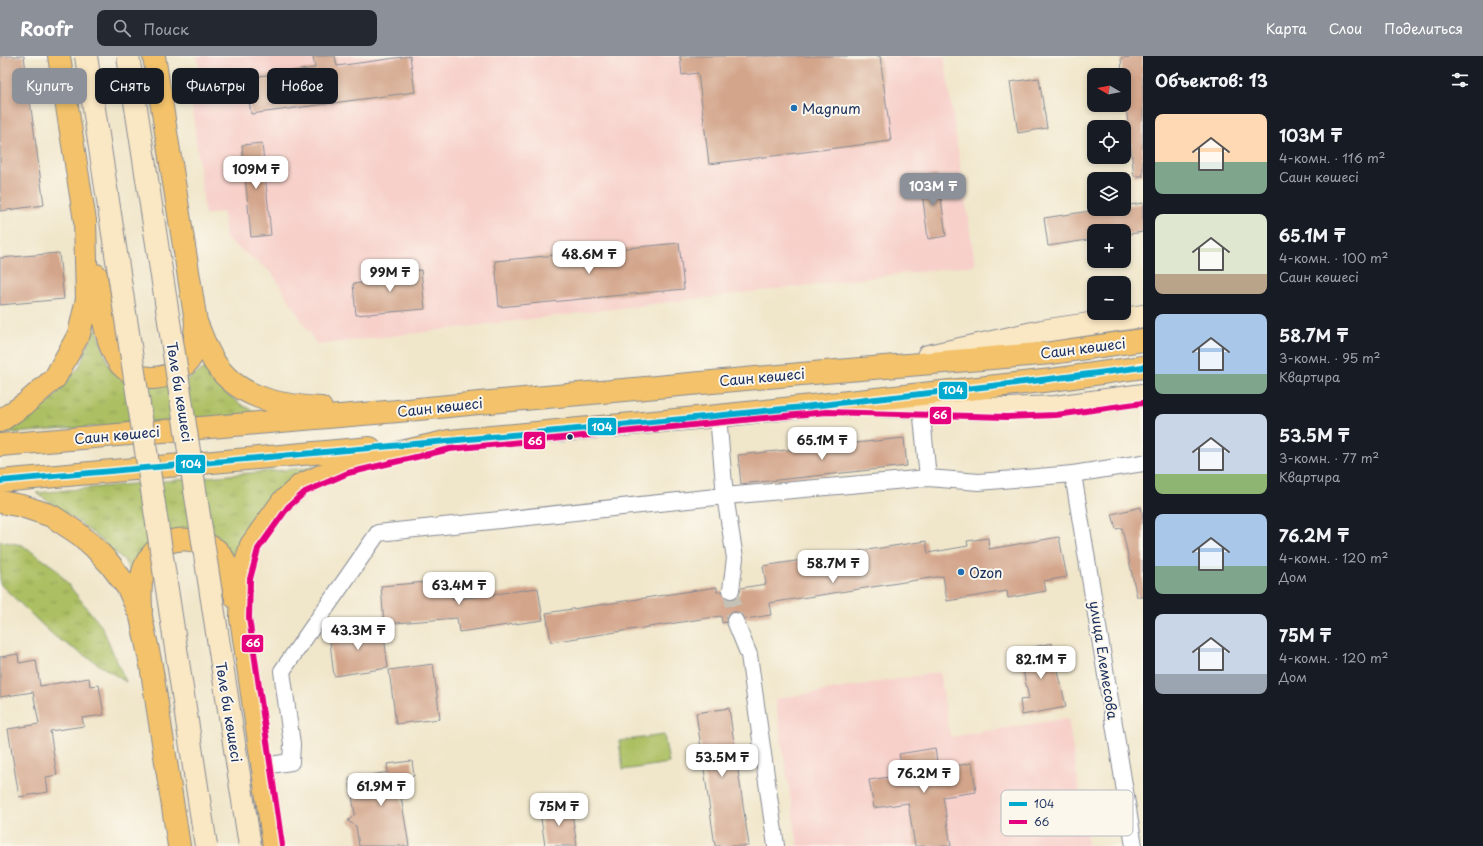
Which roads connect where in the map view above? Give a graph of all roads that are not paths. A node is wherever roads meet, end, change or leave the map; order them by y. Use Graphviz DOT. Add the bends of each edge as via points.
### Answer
graph roads {
  1 [pos="59,56"];
  2 [pos="86,56"];
  3 [pos="128,56"];
  4 [pos="154,56"];
  5 [pos="85,221"];
  6 [pos="1143,316"];
  7 [pos="196,322"];
  8 [pos="1143,340"];
  9 [pos="879,368"];
  10 [pos="1143,368"];
  11 [pos="1143,395"];
  12 [pos="826,404"];
  13 [pos="921,407"];
  14 [pos="398,412"];
  15 [pos="718,416"];
  16 [pos="0,421"];
  17 [pos="449,442"];
  18 [pos="0,445"];
  19 [pos="1143,463"];
  20 [pos="1073,474"];
  21 [pos="928,478"];
  22 [pos="0,481"];
  23 [pos="725,496"];
  24 [pos="0,502"];
  25 [pos="732,590"];
  26 [pos="141,617"];
  27 [pos="241,618"];
  28 [pos="735,621"];
  29 [pos="263,766"];
  30 [pos="1125,790"];
  31 [pos="1132,836"];
  32 [pos="179,846"];
  33 [pos="206,846"];
  34 [pos="250,846"];
  35 [pos="274,846"];
  36 [pos="776,846"];
  37 [pos="1134,846"];
  1 -- 5 [label="main road"];
  2 -- 33 [label="main road, bridge"];
  3 -- 34 [label="main road, Төле би көшесі, bridge"];
  4 -- 7 [label="main road"];
  5 -- 7 [label="main road" via="109,345 118,362 130,373 147,378 168,376 183,367 192,355"];
  5 -- 16 [label="main road" via="87,299 79,334 55,378 25,404"];
  6 -- 9 [label="main road, Саин көшесі" via="1042,331"];
  7 -- 14 [label="main road" via="211,357 222,372 239,387 259,398 304,407"];
  8 -- 9 [label="main road, Саин көшесі" via="1051,353"];
  9 -- 14 [label="main road, Саин көшесі"];
  10 -- 12 [label="main road, Саин көшесі"];
  11 -- 13 [label="main road" via="1055,407"];
  12 -- 13 [label="main road"];
  12 -- 15 [label="main road, Саин көшесі"];
  13 -- 21 [label="street"];
  14 -- 18 [label="main road, Саин көшесі"];
  15 -- 17 [label="main road, Саин көшесі"];
  15 -- 23 [label="street"];
  17 -- 22 [label="main road"];
  17 -- 27 [label="main road" via="345,465 302,485 282,502 251,545 242,578"];
  19 -- 20 [label="street"];
  20 -- 21 [label="street" via="979,482"];
  20 -- 30 [label="street, улица Елемесова"];
  21 -- 23 [label="street"];
  23 -- 25 [label="street" via="735,558"];
  23 -- 29 [label="street" via="378,533 282,671 292,744 291,762"];
  24 -- 26 [label="main road" via="52,516 79,534 110,564 128,588"];
  26 -- 27 [label="main road" via="141,582 146,564 155,549 170,541 187,539 205,543 221,553"];
  26 -- 32 [label="main road" via="151,665"];
  27 -- 29 [label="main road"];
  28 -- 36 [label="street" via="749,655"];
  29 -- 35 [label="main road"];
  31 -- 37 [label="street, улица Елемесова"];
}
